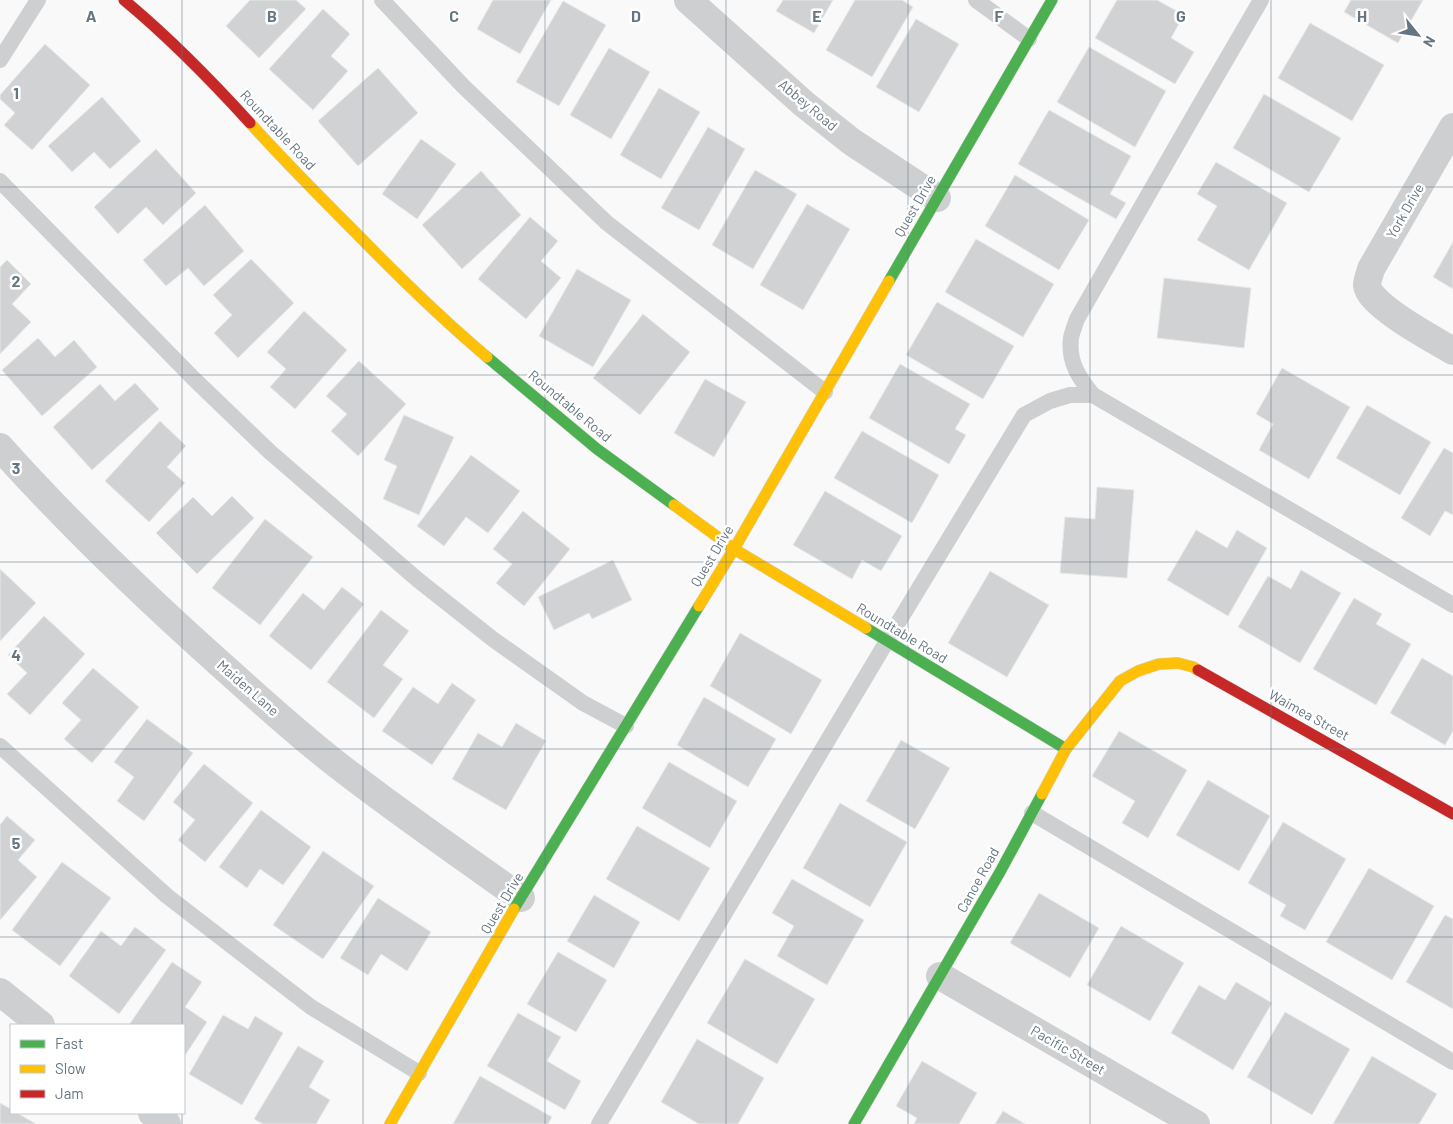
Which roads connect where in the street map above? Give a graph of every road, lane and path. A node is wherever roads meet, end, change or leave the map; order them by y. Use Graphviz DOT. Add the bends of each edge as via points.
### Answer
graph roads {
  1 [pos="38,0"];
  2 [pos="124,0"];
  3 [pos="382,0"];
  4 [pos="688,0"];
  5 [pos="976,0"];
  6 [pos="1052,0"];
  7 [pos="1262,0"];
  8 [pos="1029,39"];
  9 [pos="0,60"];
  10 [pos="1453,127"];
  11 [pos="0,181"];
  12 [pos="937,198"];
  13 [pos="1453,351"];
  14 [pos="824,392"];
  15 [pos="1093,395"];
  16 [pos="0,447"];
  17 [pos="734,549"];
  18 [pos="1453,605"];
  19 [pos="887,642"];
  20 [pos="1145,668"];
  21 [pos="626,726"];
  22 [pos="0,746"];
  23 [pos="1066,749"];
  24 [pos="1032,813"];
  25 [pos="1453,814"];
  26 [pos="522,898"];
  27 [pos="940,976"];
  28 [pos="0,992"];
  29 [pos="40,1024"];
  30 [pos="1453,1062"];
  31 [pos="420,1073"];
  32 [pos="153,1114"];
  33 [pos="167,1124"];
  34 [pos="390,1124"];
  35 [pos="599,1124"];
  36 [pos="854,1124"];
  37 [pos="1196,1124"];
  1 -- 9 [label="lane"];
  2 -- 17 [label="street, Roundtable Road" via="208,77 278,154 452,328 597,448"];
  3 -- 14 [label="lane" via="464,86 607,223"];
  4 -- 12 [label="street, Abbey Road" via="810,109 852,142"];
  5 -- 8 [label="lane"];
  6 -- 8 [label="street, Quest Drive"];
  7 -- 15 [label="lane" via="1077,319 1071,338 1072,361 1080,380"];
  8 -- 12 [label="street, Quest Drive"];
  10 -- 13 [label="street, York Drive" via="1371,269 1367,284 1372,297 1409,326"];
  11 -- 21 [label="lane" via="194,380 270,452 418,580 494,640 583,703"];
  12 -- 14 [label="street, Quest Drive"];
  14 -- 17 [label="street, Quest Drive"];
  15 -- 18 [label="lane"];
  15 -- 19 [label="lane" via="1070,395 1024,415"];
  16 -- 26 [label="street, Maiden Lane" via="151,602 334,763"];
  17 -- 19 [label="street, Roundtable Road"];
  17 -- 21 [label="street, Quest Drive"];
  19 -- 23 [label="street, Roundtable Road"];
  19 -- 35 [label="lane"];
  20 -- 23 [label="street, Canoe Road" via="1120,681"];
  20 -- 25 [label="street, Waimea Street" via="1173,663 1193,667"];
  21 -- 26 [label="street, Quest Drive"];
  22 -- 31 [label="lane" via="174,902 311,1007"];
  23 -- 24 [label="street, Canoe Road"];
  24 -- 27 [label="street, Canoe Road"];
  24 -- 30 [label="lane"];
  26 -- 31 [label="street, Quest Drive"];
  27 -- 36 [label="street, Canoe Road"];
  27 -- 37 [label="street, Pacific Street"];
  28 -- 29 [label="street"];
  31 -- 34 [label="street, Quest Drive"];
  32 -- 33 [label="street"];
}
